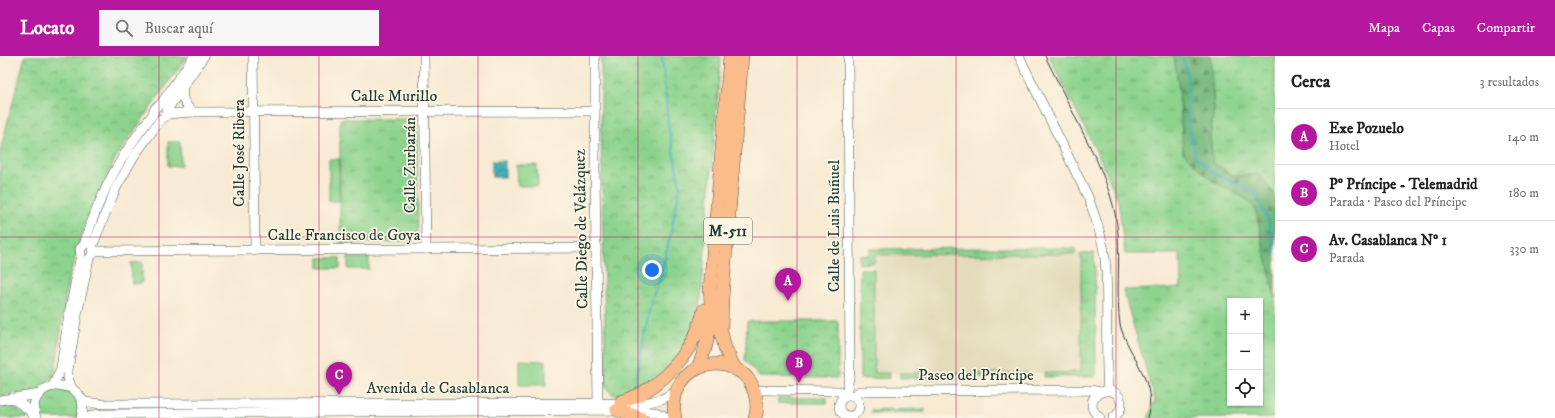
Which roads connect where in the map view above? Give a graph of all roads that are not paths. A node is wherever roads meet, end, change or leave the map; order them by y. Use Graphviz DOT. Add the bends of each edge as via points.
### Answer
graph roads {
  1 [pos="194,56"];
  2 [pos="204,56"];
  3 [pos="253,56"];
  4 [pos="424,56"];
  5 [pos="595,56"];
  6 [pos="730,56"];
  7 [pos="742,56"];
  8 [pos="848,56"];
  9 [pos="1019,56"];
  10 [pos="183,86"];
  11 [pos="425,111"];
  12 [pos="595,111"];
  13 [pos="162,112"];
  14 [pos="193,112"];
  15 [pos="254,112"];
  16 [pos="596,248"];
  17 [pos="255,250"];
  18 [pos="426,250"];
  19 [pos="88,251"];
  20 [pos="710,289"];
  21 [pos="698,367"];
  22 [pos="735,369"];
  23 [pos="53,386"];
  24 [pos="72,389"];
  25 [pos="754,390"];
  26 [pos="1104,391"];
  27 [pos="675,392"];
  28 [pos="40,394"];
  29 [pos="848,396"];
  30 [pos="12,398"];
  31 [pos="80,398"];
  32 [pos="0,400"];
  33 [pos="598,402"];
  34 [pos="619,406"];
  35 [pos="849,417"];
  36 [pos="36,418"];
  37 [pos="81,418"];
  38 [pos="87,418"];
  39 [pos="640,418"];
  40 [pos="669,418"];
  41 [pos="675,418"];
  42 [pos="755,418"];
  43 [pos="1100,418"];
  44 [pos="1113,418"];
  1 -- 13 [label="street"];
  2 -- 10 [label="street"];
  3 -- 15 [label="street, Calle José Ribera"];
  4 -- 11 [label="street, Calle Zurbarán"];
  5 -- 12 [label="street, Calle Diego de Velázquez"];
  6 -- 20 [label="highway, M-511"];
  7 -- 22 [label="highway, M-511" via="722,298 725,348"];
  8 -- 29 [label="street, Calle de Luis Buñuel"];
  9 -- 26 [label="street" via="1097,220 1106,270"];
  10 -- 13 [label="street"];
  10 -- 14 [label="street" via="181,97"];
  11 -- 12 [label="street, Calle Murillo"];
  11 -- 15 [label="street, Calle Murillo"];
  11 -- 18 [label="street, Calle Zurbarán"];
  12 -- 16 [label="street, Calle Diego de Velázquez"];
  13 -- 14 [label="street, Calle Murillo"];
  13 -- 19 [label="street" via="126,151 108,185"];
  14 -- 15 [label="street, Calle Murillo"];
  15 -- 17 [label="street, Calle José Ribera"];
  16 -- 18 [label="street, Calle Francisco de Goya"];
  16 -- 33 [label="street, Calle Diego de Velázquez"];
  17 -- 18 [label="street, Calle Francisco de Goya"];
  17 -- 19 [label="street, Calle Francisco de Goya"];
  19 -- 23 [label="street" via="69,314 61,368"];
  19 -- 24 [label="street" via="68,370"];
  20 -- 21 [label="highway, M-511" via="712,301 707,340"];
  20 -- 34 [label="highway" via="693,342 682,358 655,384"];
  21 -- 22 [label="highway" via="710,364"];
  21 -- 27 [label="highway, M-511" via="688,373"];
  22 -- 25 [label="highway, M-511" via="743,374"];
  23 -- 24 [label="street" via="60,385"];
  23 -- 28 [label="street"];
  24 -- 31 [label="street"];
  25 -- 29 [label="street" via="839,391"];
  25 -- 42 [label="highway, M-511" via="757,401"];
  26 -- 29 [label="street, Paseo del Príncipe" via="860,391"];
  26 -- 43 [label="street" via="1096,395 1093,401 1092,408"];
  26 -- 44 [label="street" via="1115,393 1120,399 1122,407 1119,414"];
  27 -- 34 [label="street, Avenida de Casablanca" via="655,401"];
  27 -- 41 [label="highway"];
  28 -- 30 [label="street"];
  28 -- 36 [label="street" via="35,407"];
  29 -- 35 [label="street" via="841,399 839,404 840,409"];
  29 -- 35 [label="street" via="857,399 860,404 857,413"];
  30 -- 32 [label="street"];
  30 -- 36 [label="street"];
  31 -- 33 [label="street, Avenida de Casablanca" via="85,402 102,404"];
  31 -- 37 [label="street"];
  33 -- 34 [label="street, Avenida de Casablanca"];
  34 -- 38 [label="street, Avenida de Casablanca" via="102,414"];
  34 -- 39 [label="highway"];
  34 -- 40 [label="street, Avenida de Casablanca" via="656,412"];
}
